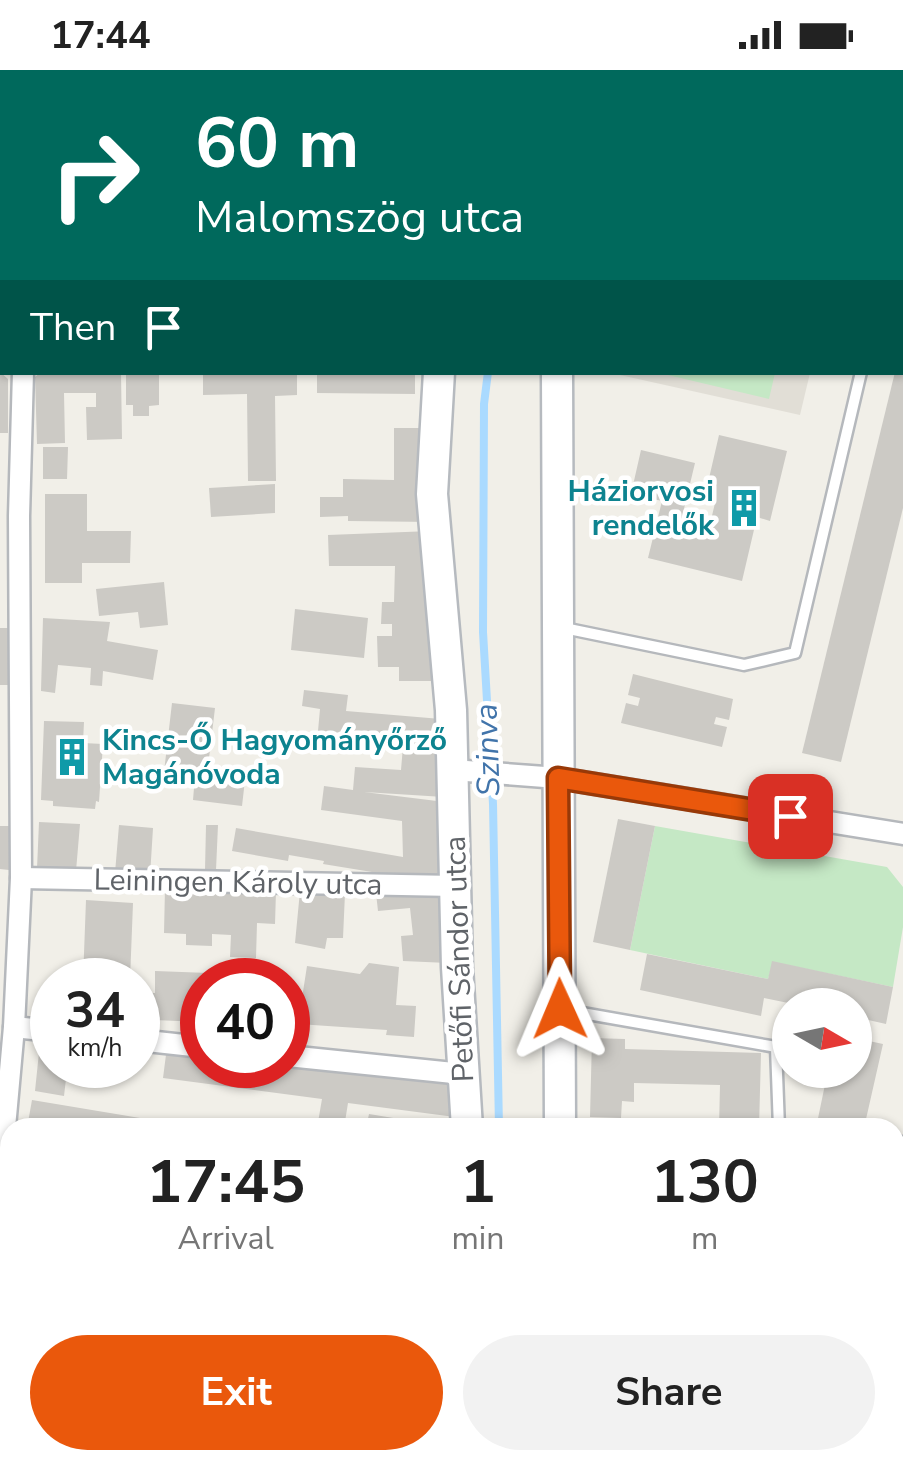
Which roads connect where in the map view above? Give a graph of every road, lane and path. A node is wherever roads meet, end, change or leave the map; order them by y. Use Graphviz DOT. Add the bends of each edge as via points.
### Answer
graph roads {
  1 [pos="22,375"];
  2 [pos="439,375"];
  3 [pos="556,375"];
  4 [pos="860,375"];
  5 [pos="558,627"];
  6 [pos="452,770"];
  7 [pos="558,778"];
  8 [pos="903,834"];
  9 [pos="21,878"];
  10 [pos="455,886"];
  11 [pos="560,1009"];
  12 [pos="14,1027"];
  13 [pos="30,1029"];
  14 [pos="772,1046"];
  15 [pos="310,1058"];
  16 [pos="464,1074"];
  17 [pos="778,1088"];
  18 [pos="6,1118"];
  19 [pos="466,1118"];
  20 [pos="560,1118"];
  21 [pos="779,1118"];
  1 -- 9 [label="street"];
  2 -- 6 [label="street, Petőfi Sándor utca" via="432,494"];
  3 -- 5 [label="street"];
  4 -- 5 [label="lane" via="795,652 744,665"];
  5 -- 7 [label="street"];
  6 -- 7 [label="street"];
  6 -- 10 [label="street, Petőfi Sándor utca"];
  7 -- 8 [label="street"];
  7 -- 11 [label="street"];
  9 -- 10 [label="street, Leiningen Károly utca"];
  9 -- 12 [label="street"];
  10 -- 16 [label="street, Petőfi Sándor utca"];
  11 -- 14 [label="lane"];
  11 -- 20 [label="street"];
  12 -- 13 [label="street"];
  12 -- 18 [label="street"];
  15 -- 16 [label="street"];
  16 -- 19 [label="street, Petőfi Sándor utca"];
  17 -- 21 [label="lane"];
}
